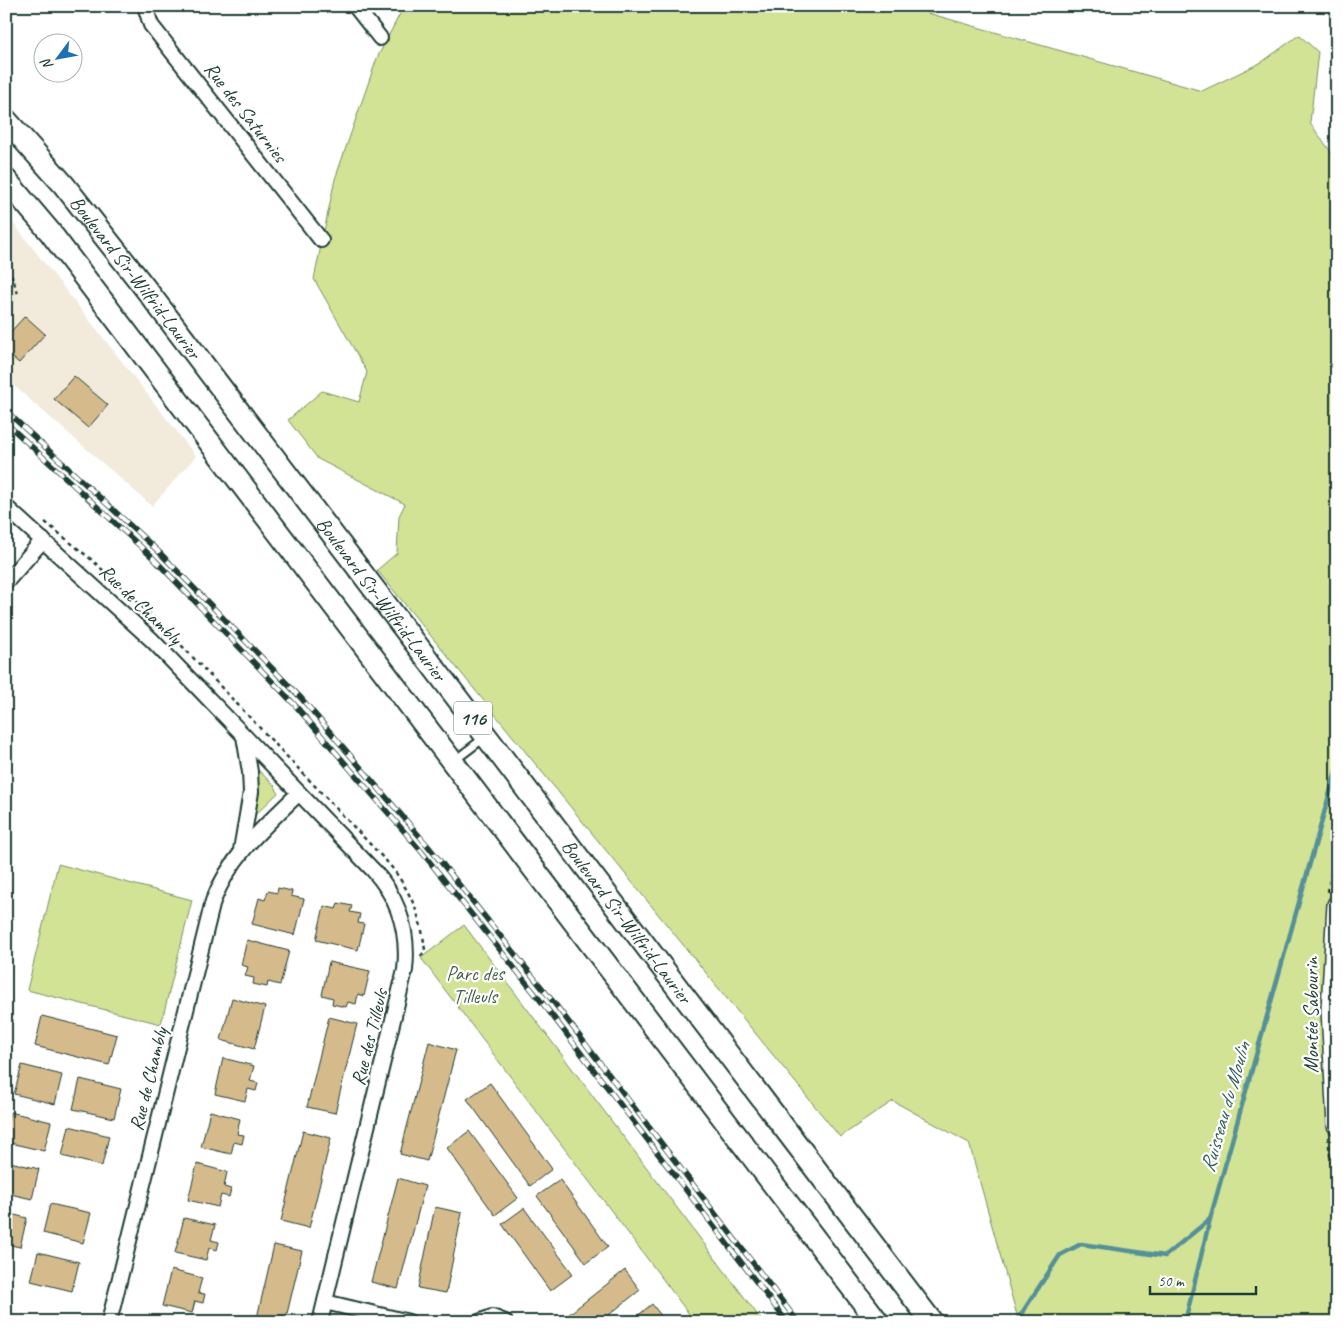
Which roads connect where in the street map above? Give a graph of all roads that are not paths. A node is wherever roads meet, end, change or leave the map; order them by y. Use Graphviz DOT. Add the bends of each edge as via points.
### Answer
graph roads {
  1 [pos="145,6"];
  2 [pos="355,6"];
  3 [pos="380,38"];
  4 [pos="6,120"];
  5 [pos="6,180"];
  6 [pos="321,240"];
  7 [pos="6,507"];
  8 [pos="43,540"];
  9 [pos="6,582"];
  10 [pos="243,735"];
  11 [pos="486,736"];
  12 [pos="452,762"];
  13 [pos="299,793"];
  14 [pos="240,852"];
  15 [pos="1337,905"];
  16 [pos="1337,1125"];
  17 [pos="325,1302"];
  18 [pos="109,1322"];
  19 [pos="320,1322"];
  20 [pos="409,1322"];
  21 [pos="479,1322"];
  22 [pos="506,1322"];
  23 [pos="878,1322"];
  24 [pos="932,1322"];
  1 -- 6 [label="street, Rue des Saturnies" via="152,25"];
  2 -- 3 [label="street"];
  4 -- 11 [label="main road, Boulevard Sir-Wilfrid-Laurier / 116" via="64,185 132,270"];
  5 -- 12 [label="main road, Boulevard Sir-Wilfrid-Laurier / 116" via="54,238"];
  7 -- 8 [label="street, Rue de Chambly"];
  8 -- 9 [label="street"];
  8 -- 10 [label="street, Rue de Chambly" via="152,640"];
  10 -- 13 [label="street, Rue de Chambly"];
  10 -- 14 [label="street, Rue de Chambly" via="251,792"];
  11 -- 12 [label="lane"];
  11 -- 24 [label="main road, Boulevard Sir-Wilfrid-Laurier / 116"];
  12 -- 23 [label="main road, Boulevard Sir-Wilfrid-Laurier / 116"];
  13 -- 14 [label="street, Rue de Chambly"];
  13 -- 17 [label="street, Rue des Tilleuls" via="386,886 402,922 406,951 403,980"];
  14 -- 18 [label="street, Rue de Chambly" via="223,878 209,914"];
  15 -- 16 [label="street, Montée Sabourin" via="1331,1009"];
  17 -- 19 [label="street, Rue des Tilleuls"];
  17 -- 20 [label="street"];
  21 -- 22 [label="street" via="492,1317"];
}
